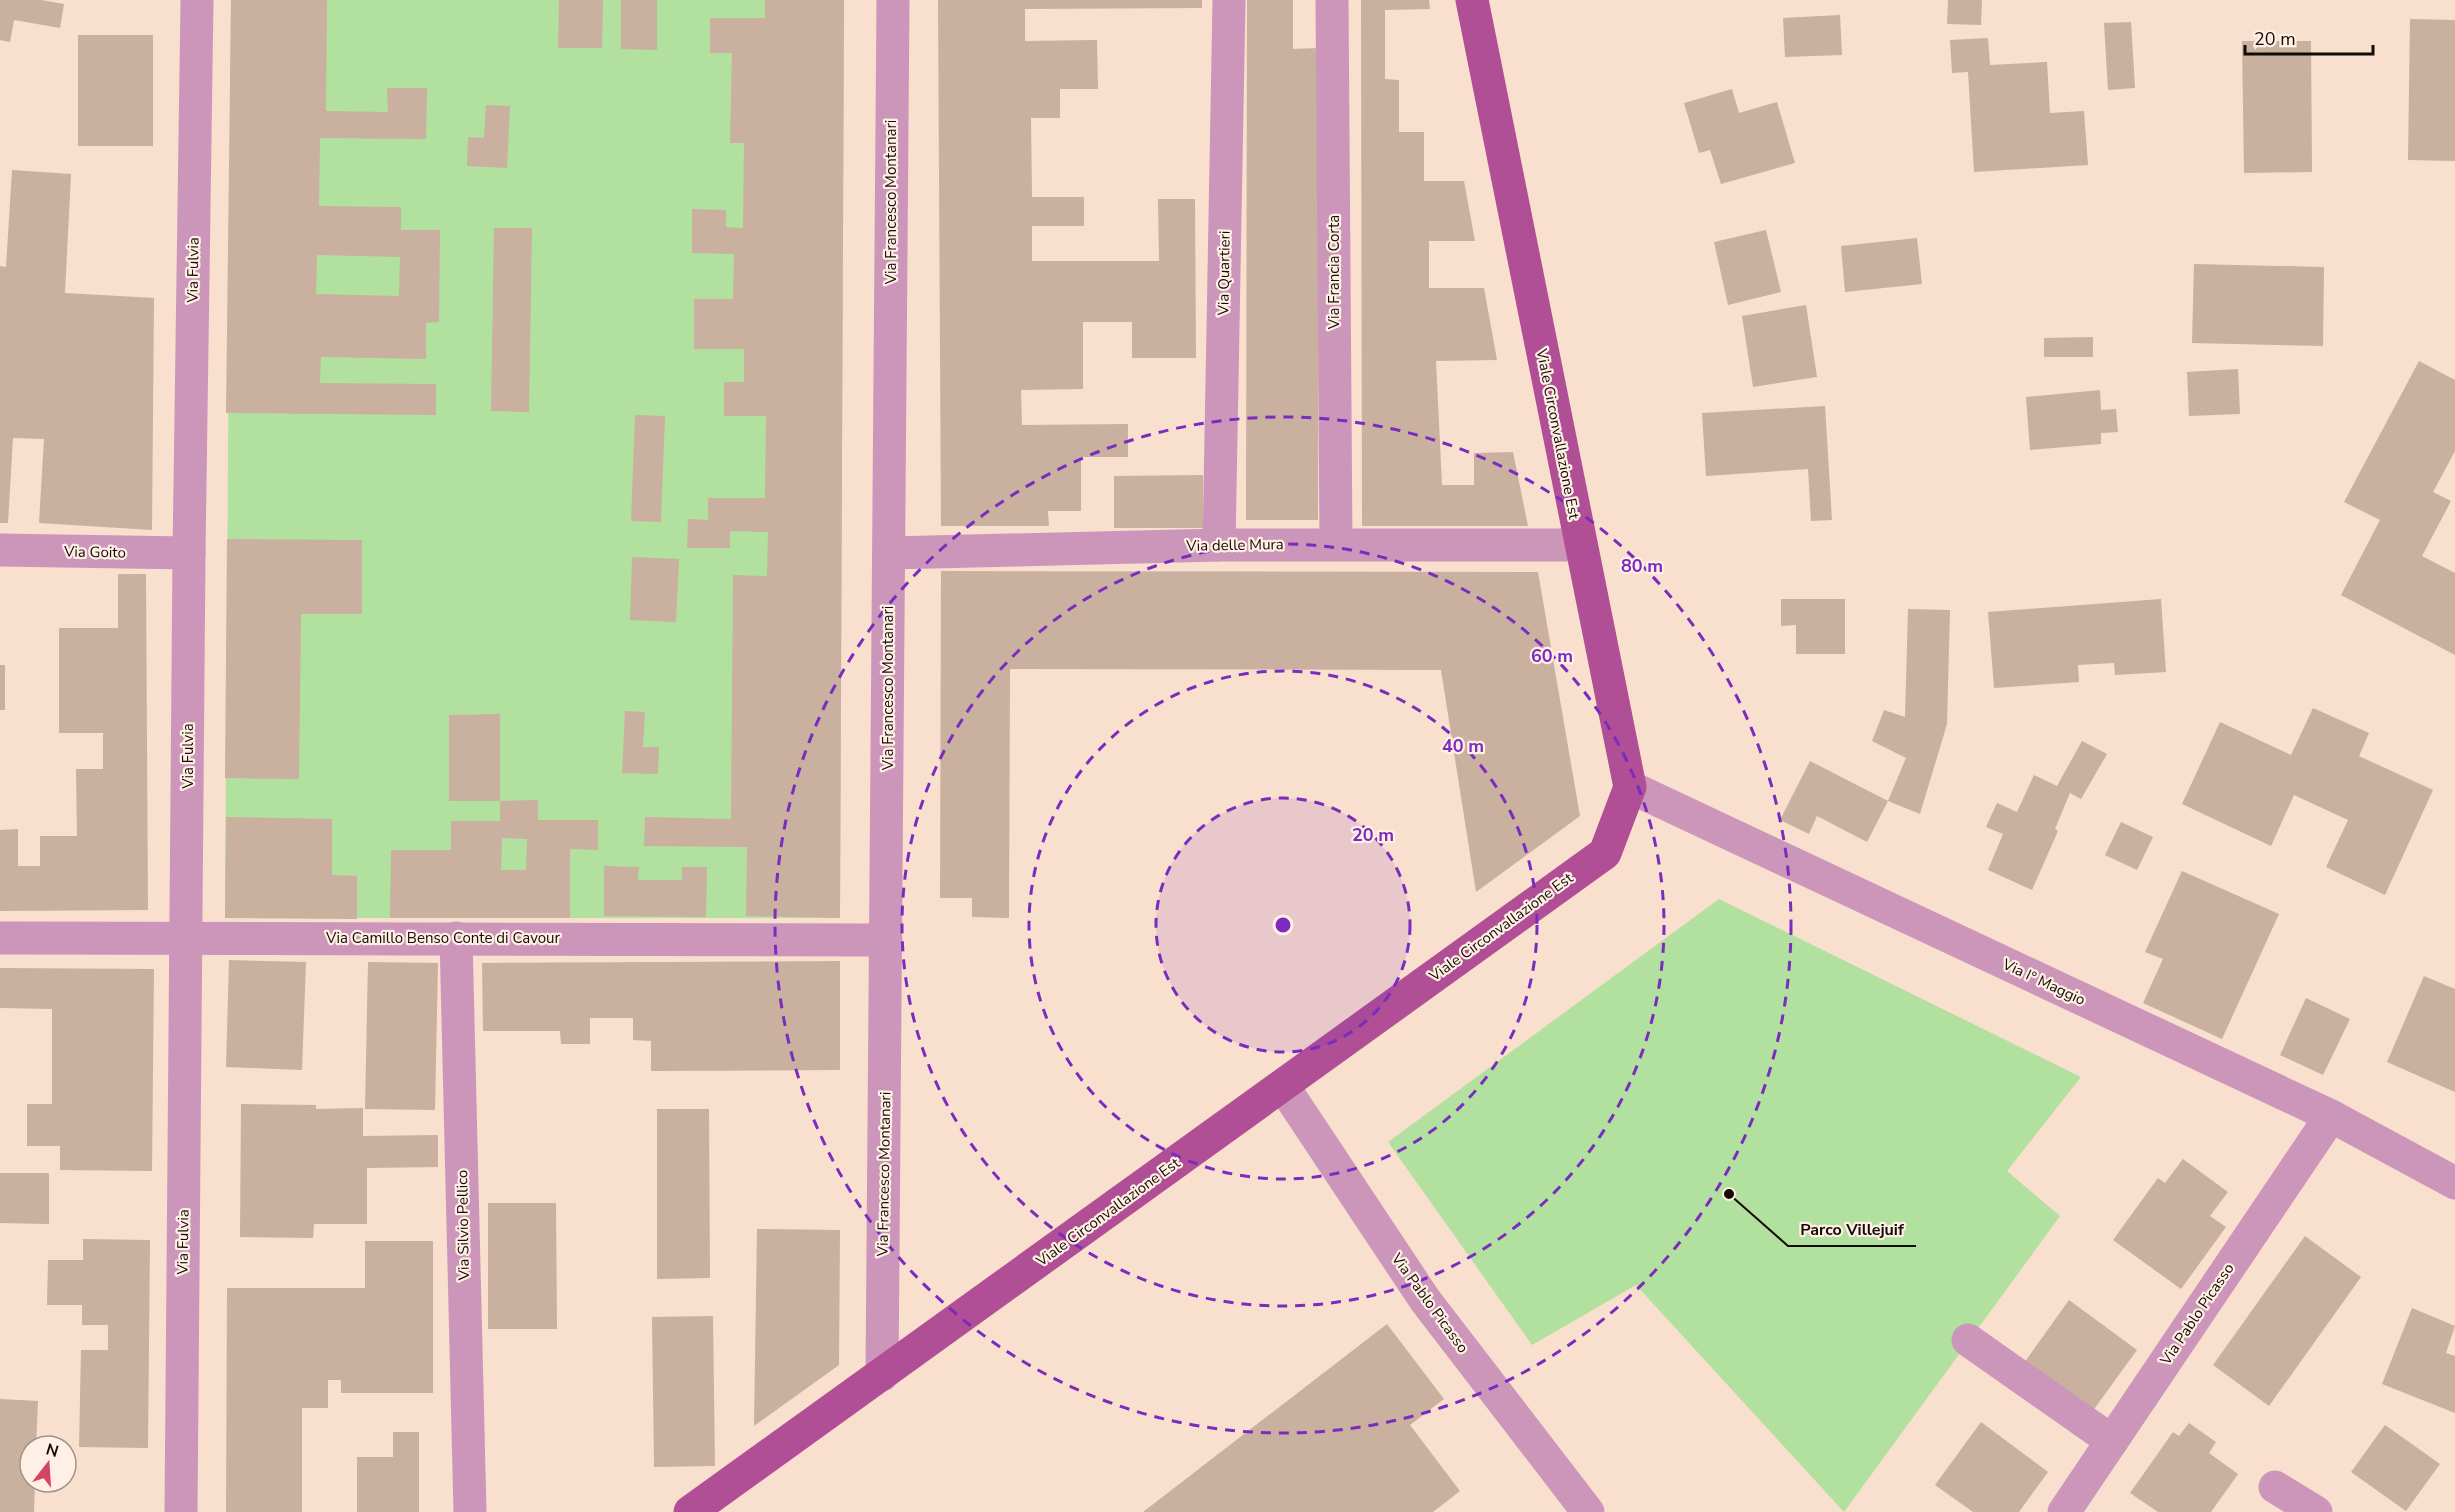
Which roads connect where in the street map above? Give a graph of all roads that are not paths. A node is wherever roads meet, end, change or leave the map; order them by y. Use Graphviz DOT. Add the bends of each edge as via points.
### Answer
graph roads {
  1 [pos="197,0"];
  2 [pos="893,0"];
  3 [pos="1229,0"];
  4 [pos="1332,0"];
  5 [pos="1472,0"];
  6 [pos="1336,544"];
  7 [pos="1219,545"];
  8 [pos="1580,545"];
  9 [pos="0,550"];
  10 [pos="889,553"];
  11 [pos="189,554"];
  12 [pos="1630,787"];
  13 [pos="0,938"];
  14 [pos="186,938"];
  15 [pos="456,938"];
  16 [pos="886,940"];
  17 [pos="1283,1086"];
  18 [pos="2331,1116"];
  19 [pos="2455,1183"];
  20 [pos="1968,1340"];
  21 [pos="882,1375"];
  22 [pos="2112,1441"];
  23 [pos="2275,1487"];
  24 [pos="181,1512"];
  25 [pos="470,1512"];
  26 [pos="690,1512"];
  27 [pos="1588,1512"];
  28 [pos="2064,1512"];
  29 [pos="2316,1512"];
  1 -- 11 [label="street, Via Fulvia"];
  2 -- 10 [label="street, Via Francesco Montanari"];
  3 -- 7 [label="street, Via Quartieri"];
  4 -- 6 [label="street, Via Francia Corta"];
  5 -- 8 [label="main road, Viale Circonvallazione Est"];
  6 -- 7 [label="street, Via delle Mura"];
  6 -- 8 [label="street, Via delle Mura"];
  7 -- 10 [label="street, Via delle Mura"];
  8 -- 12 [label="main road, Viale Circonvallazione Est"];
  9 -- 11 [label="street, Via Goito"];
  10 -- 16 [label="street, Via Francesco Montanari"];
  11 -- 14 [label="street, Via Fulvia"];
  12 -- 17 [label="main road, Viale Circonvallazione Est" via="1605,853"];
  12 -- 18 [label="street, Via I° Maggio"];
  13 -- 14 [label="street, Via Camillo Benso Conte di Cavour"];
  14 -- 15 [label="street, Via Camillo Benso Conte di Cavour"];
  14 -- 24 [label="street, Via Fulvia"];
  15 -- 16 [label="street, Via Camillo Benso Conte di Cavour"];
  15 -- 25 [label="street, Via Silvio Pellico"];
  16 -- 21 [label="street, Via Francesco Montanari"];
  17 -- 21 [label="main road, Viale Circonvallazione Est"];
  17 -- 27 [label="street, Via Pablo Picasso" via="1425,1300"];
  18 -- 19 [label="street, Via I° Maggio"];
  18 -- 22 [label="street, Via Pablo Picasso"];
  20 -- 22 [label="street"];
  21 -- 26 [label="main road, Viale Circonvallazione Est"];
  22 -- 28 [label="street, Via Pablo Picasso"];
  23 -- 29 [label="street"];
}
